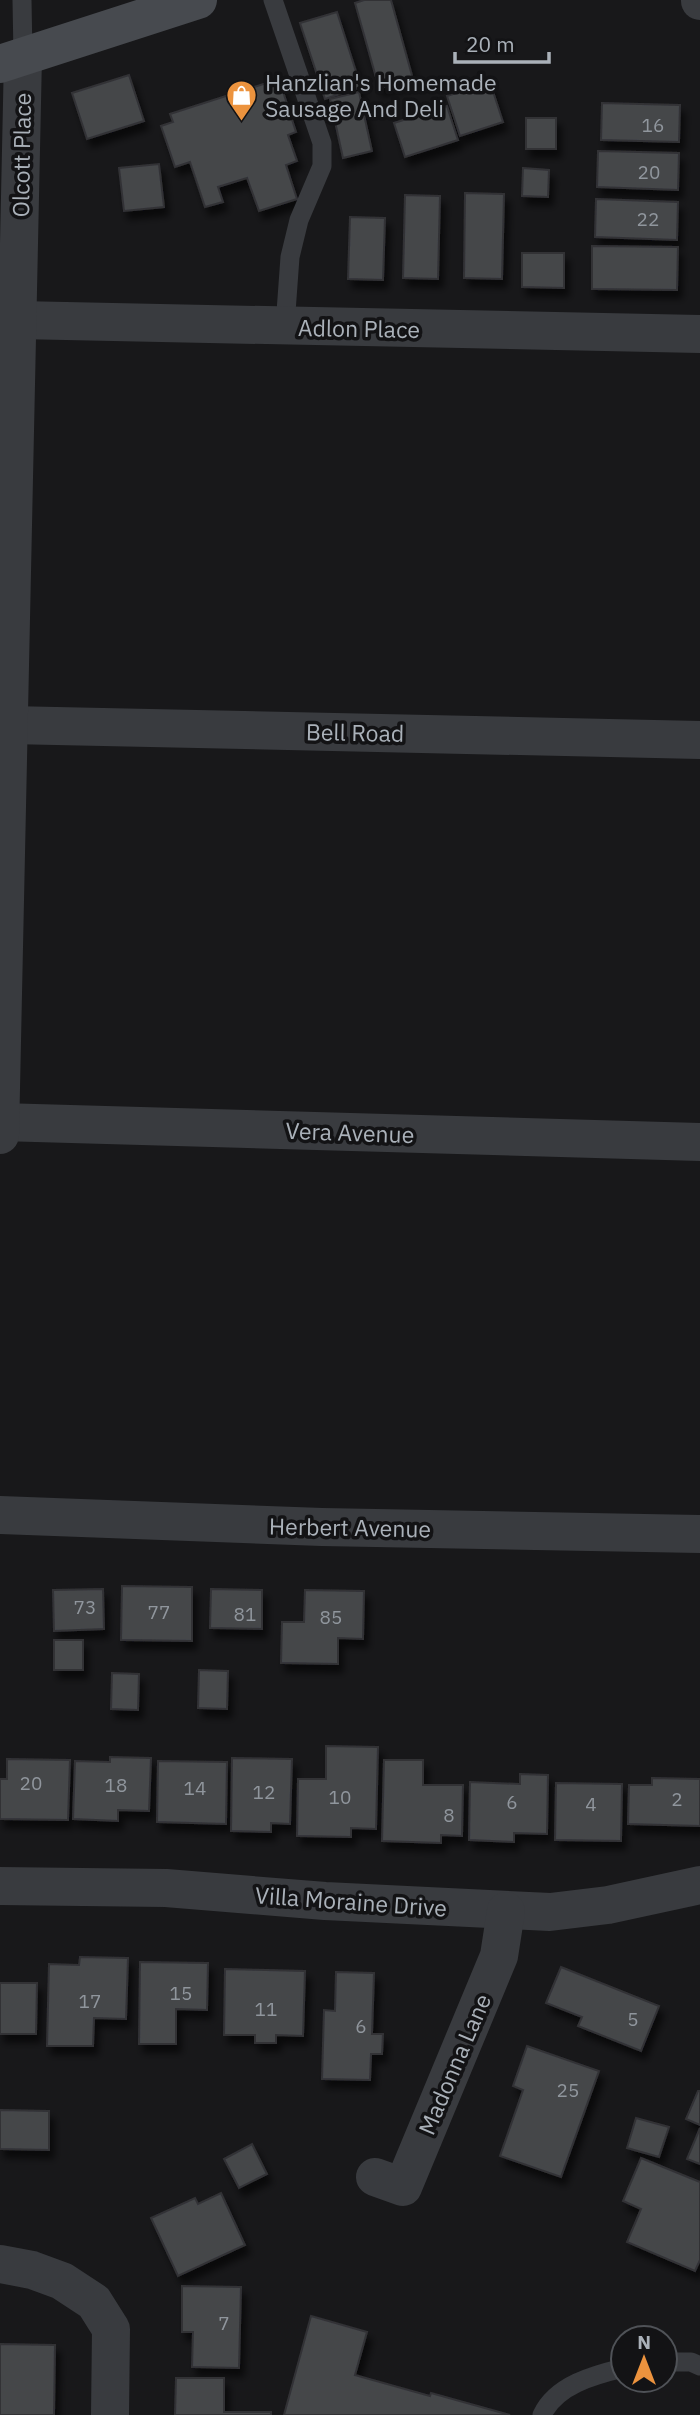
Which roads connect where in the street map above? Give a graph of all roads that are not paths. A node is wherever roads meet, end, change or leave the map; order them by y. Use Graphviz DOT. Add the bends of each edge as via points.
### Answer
graph roads {
  1 [pos="23,0"];
  2 [pos="198,0"];
  3 [pos="273,0"];
  4 [pos="136,10"];
  5 [pos="11,60"];
  6 [pos="18,320"];
  7 [pos="285,326"];
  8 [pos="700,334"];
  9 [pos="9,724"];
  10 [pos="700,740"];
  11 [pos="0,1122"];
  12 [pos="0,1135"];
  13 [pos="700,1142"];
  14 [pos="0,1515"];
  15 [pos="700,1534"];
  16 [pos="700,1885"];
  17 [pos="0,1886"];
  18 [pos="506,1911"];
  19 [pos="375,2177"];
  20 [pos="0,2264"];
  21 [pos="679,2362"];
  22 [pos="700,2366"];
  23 [pos="609,2372"];
  24 [pos="110,2415"];
  25 [pos="542,2415"];
  1 -- 5 [label="lane"];
  2 -- 4 [label="main road"];
  3 -- 7 [label="lane" via="322,143 322,166 299,220 290,257"];
  4 -- 5 [label="main road"];
  5 -- 6 [label="street, Olcott Place"];
  6 -- 7 [label="street, Adlon Place"];
  6 -- 9 [label="street, Olcott Place"];
  7 -- 8 [label="street, Adlon Place"];
  9 -- 10 [label="street, Bell Road"];
  9 -- 11 [label="street, Olcott Place"];
  11 -- 12 [label="street, Olcott Place"];
  11 -- 13 [label="street, Vera Avenue"];
  14 -- 15 [label="street, Herbert Avenue"];
  16 -- 18 [label="street, Villa Moraine Drive" via="608,1905 550,1912"];
  17 -- 18 [label="street, Villa Moraine Drive" via="166,1888"];
  18 -- 19 [label="street, Madonna Lane" via="499,1956 403,2187"];
  20 -- 24 [label="street" via="62,2281 94,2302 111,2329"];
  21 -- 22 [label="lane"];
  23 -- 25 [label="lane" via="563,2390"];
}
